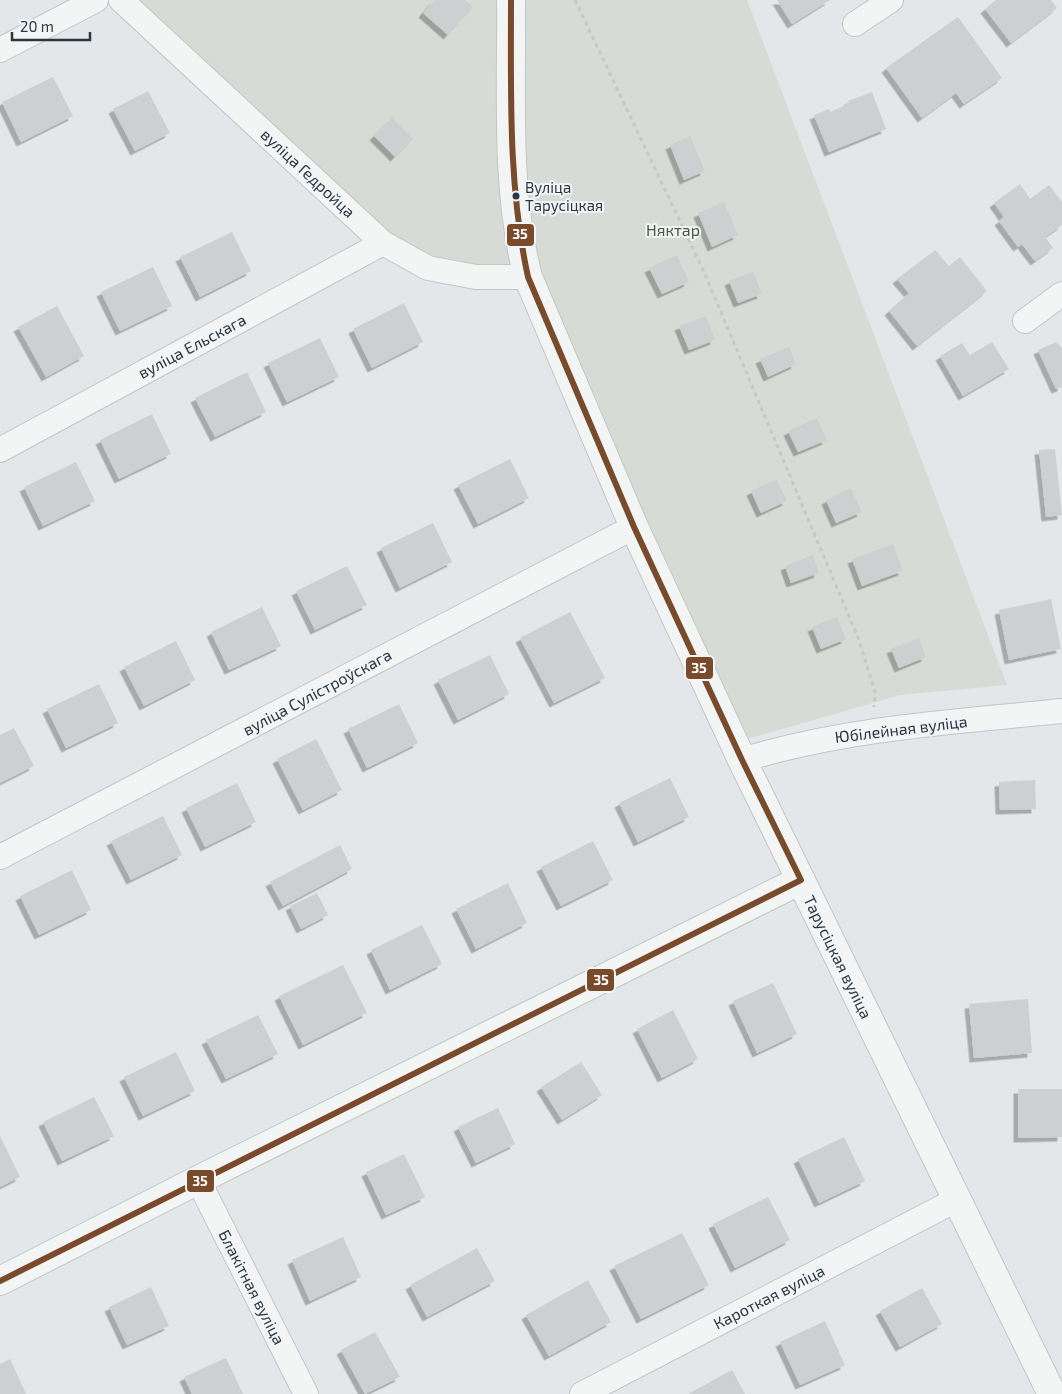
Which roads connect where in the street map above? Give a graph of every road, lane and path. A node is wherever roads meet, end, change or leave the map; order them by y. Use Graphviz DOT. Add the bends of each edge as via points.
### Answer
graph roads {
  1 [pos="96,0"];
  2 [pos="121,0"];
  3 [pos="511,0"];
  4 [pos="575,0"];
  5 [pos="891,0"];
  6 [pos="855,24"];
  7 [pos="0,50"];
  8 [pos="383,243"];
  9 [pos="528,277"];
  10 [pos="1062,294"];
  11 [pos="1025,320"];
  12 [pos="0,450"];
  13 [pos="634,527"];
  14 [pos="1062,711"];
  15 [pos="872,730"];
  16 [pos="742,760"];
  17 [pos="0,857"];
  18 [pos="801,880"];
  19 [pos="198,1180"];
  20 [pos="956,1200"];
  21 [pos="0,1281"];
  22 [pos="306,1394"];
  23 [pos="582,1394"];
  24 [pos="1052,1394"];
  1 -- 7 [label="street"];
  2 -- 8 [label="street, вуліца Гедройца"];
  3 -- 9 [label="street, Тарусіцкая вуліца" via="512,150 520,248"];
  4 -- 15 [label="path" via="704,272 859,640 875,692"];
  5 -- 6 [label="street"];
  8 -- 9 [label="street, вуліца Гедройца" via="428,268 476,277"];
  8 -- 12 [label="street, вуліца Ельскага"];
  9 -- 13 [label="street, Тарусіцкая вуліца"];
  10 -- 11 [label="street"];
  13 -- 16 [label="street, Тарусіцкая вуліца"];
  13 -- 17 [label="street, вуліца Сулістроўскага"];
  14 -- 15 [label="street, Юбілейная вуліца"];
  15 -- 16 [label="street, Юбілейная вуліца" via="825,738"];
  16 -- 18 [label="street, Тарусіцкая вуліца"];
  18 -- 19 [label="street"];
  18 -- 20 [label="street, Тарусіцкая вуліца"];
  19 -- 21 [label="street"];
  19 -- 22 [label="street, Блакітная вуліца"];
  20 -- 23 [label="street, Кароткая вуліца"];
  20 -- 24 [label="street, Тарусіцкая вуліца"];
}
